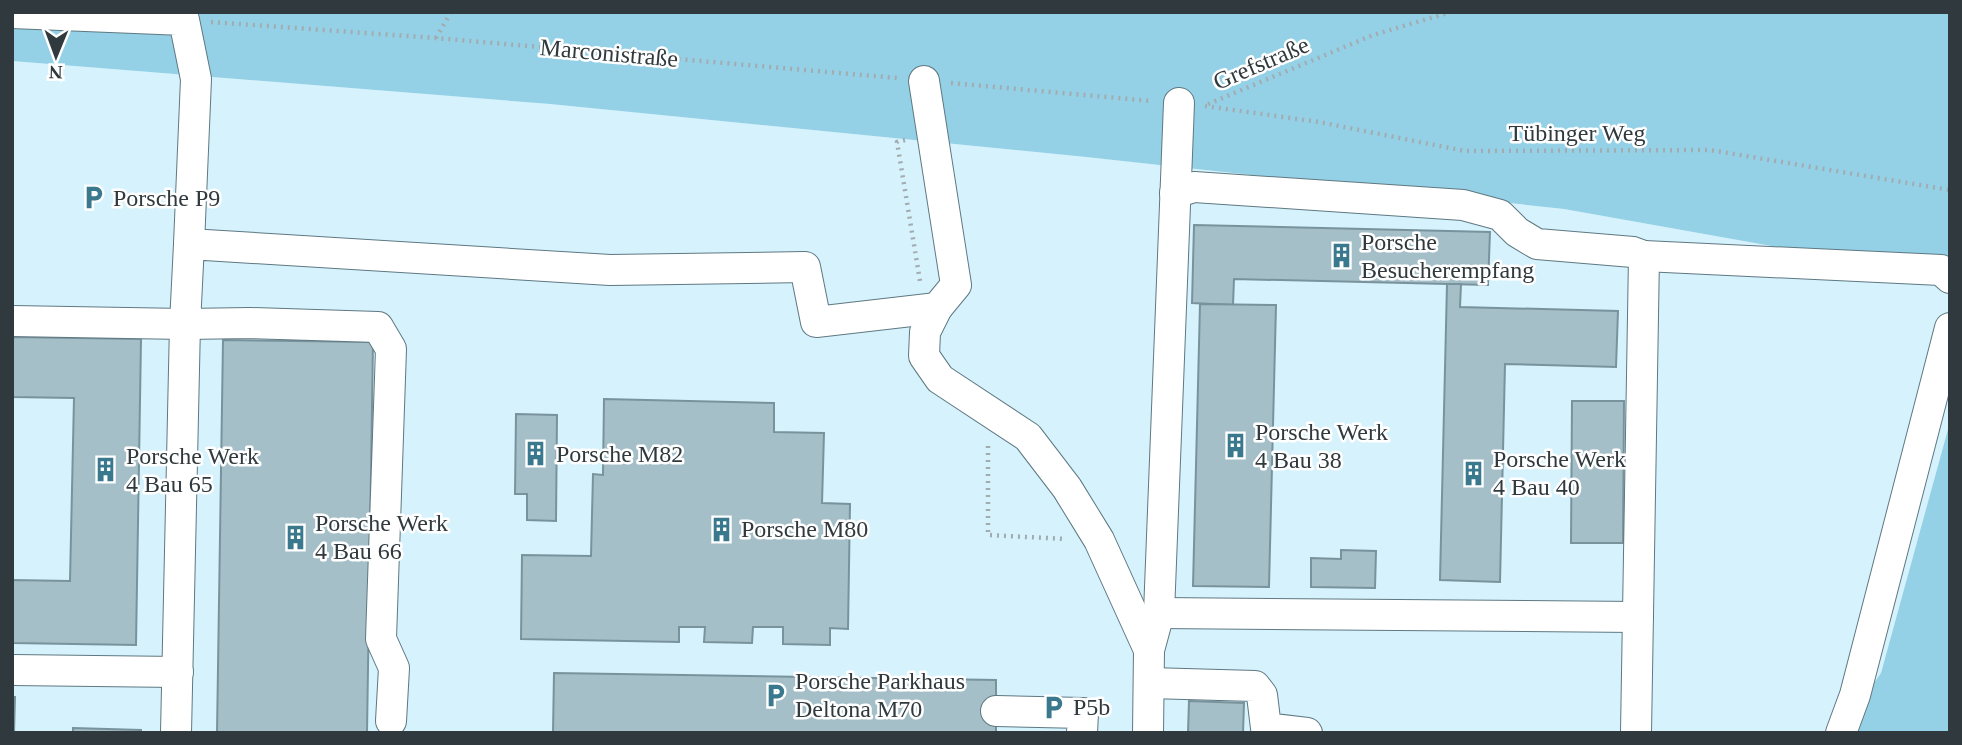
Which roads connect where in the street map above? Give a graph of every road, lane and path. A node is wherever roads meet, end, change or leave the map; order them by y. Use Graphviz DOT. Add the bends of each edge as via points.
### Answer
graph roads {
  1 [pos="451,12"];
  2 [pos="1451,12"];
  3 [pos="12,13"];
  4 [pos="184,20"];
  5 [pos="436,38"];
  6 [pos="924,80"];
  7 [pos="1192,104"];
  8 [pos="897,142"];
  9 [pos="1950,190"];
  10 [pos="1175,193"];
  11 [pos="189,244"];
  12 [pos="1644,256"];
  13 [pos="1950,278"];
  14 [pos="931,308"];
  15 [pos="12,321"];
  16 [pos="185,324"];
  17 [pos="1950,328"];
  18 [pos="989,410"];
  19 [pos="1099,540"];
  20 [pos="1159,613"];
  21 [pos="1638,617"];
  22 [pos="1149,650"];
  23 [pos="12,670"];
  24 [pos="178,672"];
  25 [pos="1150,683"];
  26 [pos="996,711"];
  27 [pos="391,721"];
  28 [pos="176,733"];
  29 [pos="1082,733"];
  30 [pos="1148,733"];
  31 [pos="1307,733"];
  32 [pos="1636,733"];
  33 [pos="1841,733"];
  1 -- 5 [label="path"];
  2 -- 7 [label="path, Grefstraße" via="1373,35"];
  3 -- 4 [label="lane"];
  4 -- 5 [label="path, Marconistraße"];
  4 -- 11 [label="lane" via="196,79"];
  5 -- 6 [label="path, Marconistraße"];
  6 -- 7 [label="path, Marconistraße"];
  6 -- 14 [label="lane" via="956,285"];
  7 -- 9 [label="path, Tübinger Weg" via="1320,122 1465,151 1710,150"];
  7 -- 10 [label="lane"];
  8 -- 14 [label="path"];
  10 -- 12 [label="lane" via="1194,187 1463,205 1500,215 1536,244"];
  10 -- 20 [label="lane"];
  11 -- 14 [label="lane" via="610,270 805,267 817,322"];
  11 -- 16 [label="lane"];
  12 -- 13 [label="lane" via="1941,270"];
  12 -- 21 [label="lane"];
  14 -- 18 [label="lane" via="924,356 940,379"];
  15 -- 16 [label="lane"];
  16 -- 24 [label="lane"];
  16 -- 27 [label="lane" via="378,327 391,349 381,639 394,668"];
  17 -- 33 [label="lane" via="1855,695"];
  18 -- 19 [label="lane" via="1028,437"];
  18 -- 19 [label="path" via="988,535"];
  19 -- 22 [label="lane"];
  20 -- 21 [label="lane"];
  20 -- 22 [label="lane"];
  21 -- 32 [label="lane"];
  22 -- 25 [label="lane"];
  23 -- 24 [label="lane"];
  24 -- 28 [label="lane"];
  25 -- 30 [label="lane"];
  25 -- 31 [label="lane" via="1255,686 1262,695 1266,728"];
  26 -- 29 [label="lane" via="1083,713"];
}
